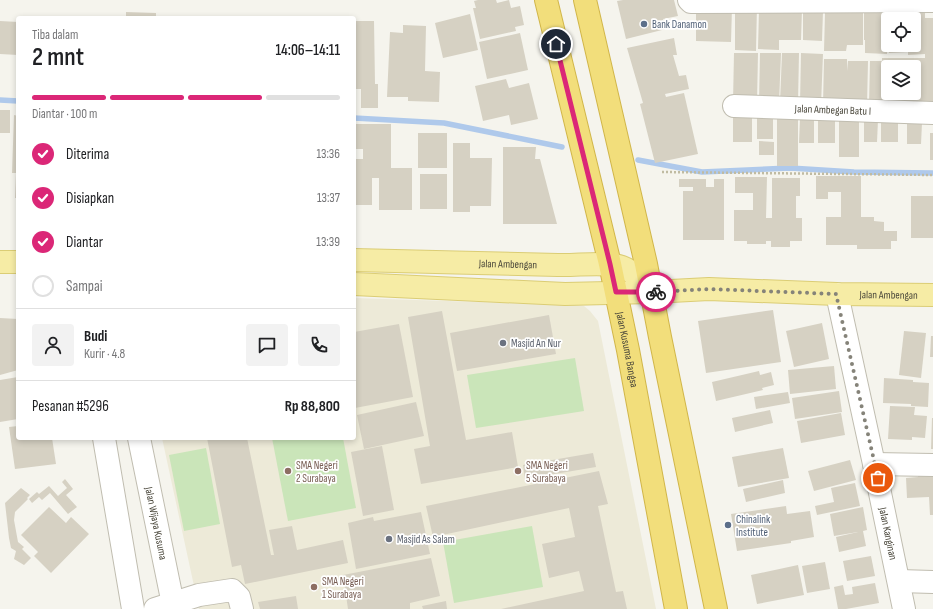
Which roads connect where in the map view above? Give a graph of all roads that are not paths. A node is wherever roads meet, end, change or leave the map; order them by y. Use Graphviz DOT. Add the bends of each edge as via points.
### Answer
graph roads {
  1 [pos="546,0"];
  2 [pos="585,0"];
  3 [pos="690,1"];
  4 [pos="933,1"];
  5 [pos="734,106"];
  6 [pos="933,113"];
  7 [pos="356,260"];
  8 [pos="0,262"];
  9 [pos="16,262"];
  10 [pos="610,264"];
  11 [pos="356,284"];
  12 [pos="616,292"];
  13 [pos="652,292"];
  14 [pos="836,294"];
  15 [pos="933,295"];
  16 [pos="104,440"];
  17 [pos="139,440"];
  18 [pos="874,464"];
  19 [pos="933,465"];
  20 [pos="899,581"];
  21 [pos="933,582"];
  22 [pos="167,607"];
  23 [pos="133,609"];
  24 [pos="242,609"];
  25 [pos="676,609"];
  26 [pos="716,609"];
  27 [pos="904,609"];
  1 -- 10 [label="highway, Jalan Kusuma Bangsa"];
  2 -- 13 [label="highway"];
  3 -- 4 [label="street"];
  5 -- 6 [label="street, Jalan Ambegan Batu I"];
  7 -- 10 [label="main road, Jalan Ambengan" via="571,266"];
  8 -- 9 [label="main road"];
  10 -- 12 [label="highway, Jalan Kusuma Bangsa"];
  10 -- 13 [label="main road, Jalan Ambengan" via="634,272"];
  11 -- 12 [label="main road, Jalan Ambengan" via="565,294"];
  12 -- 13 [label="main road, Jalan Ambengan"];
  12 -- 25 [label="highway, Jalan Kusuma Bangsa"];
  13 -- 14 [label="main road, Jalan Ambengan" via="709,289"];
  13 -- 26 [label="highway"];
  14 -- 15 [label="main road, Jalan Ambengan"];
  14 -- 18 [label="street, Jalan Kanginan"];
  16 -- 23 [label="street"];
  17 -- 22 [label="street, Jalan Wijaya Kusuma"];
  18 -- 19 [label="street"];
  18 -- 20 [label="street, Jalan Kanginan"];
  20 -- 21 [label="street"];
  20 -- 27 [label="street, Jalan Kanginan"];
  22 -- 24 [label="street" via="199,595 232,590 239,597"];
}
